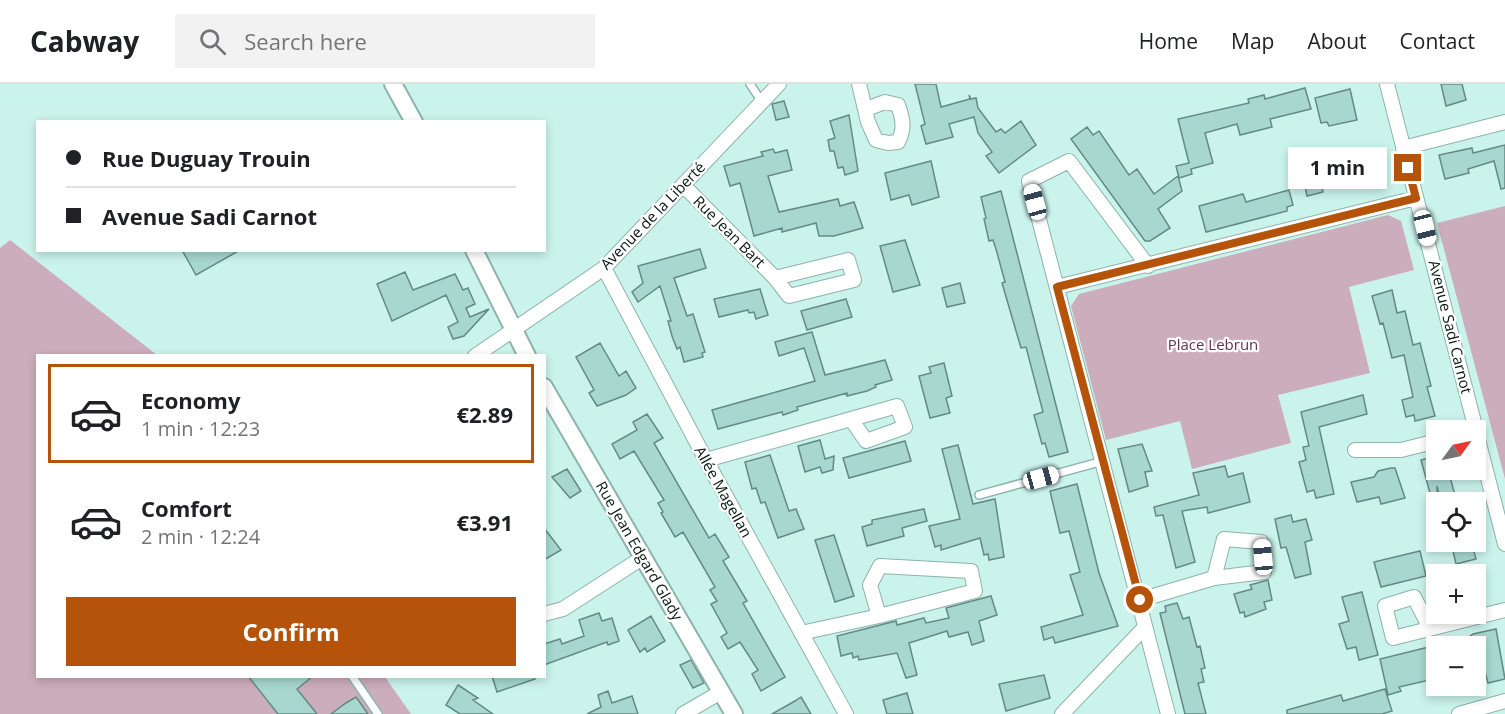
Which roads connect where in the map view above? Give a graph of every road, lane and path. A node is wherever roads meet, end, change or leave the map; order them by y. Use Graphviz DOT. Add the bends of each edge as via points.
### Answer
graph roads {
  1 [pos="393,84"];
  2 [pos="750,84"];
  3 [pos="779,84"];
  4 [pos="859,84"];
  5 [pos="1387,84"];
  6 [pos="762,102"];
  7 [pos="866,109"];
  8 [pos="413,120"];
  9 [pos="1505,122"];
  10 [pos="1403,148"];
  11 [pos="683,185"];
  12 [pos="1416,198"];
  13 [pos="475,252"];
  14 [pos="1148,266"];
  15 [pos="604,268"];
  16 [pos="775,278"];
  17 [pos="1057,287"];
  18 [pos="513,331"];
  19 [pos="478,354"];
  20 [pos="526,354"];
  21 [pos="546,390"];
  22 [pos="851,419"];
  23 [pos="1473,420"];
  24 [pos="1426,444"];
  25 [pos="1355,450"];
  26 [pos="706,460"];
  27 [pos="1103,461"];
  28 [pos="1486,470"];
  29 [pos="978,495"];
  30 [pos="1505,544"];
  31 [pos="642,558"];
  32 [pos="1214,578"];
  33 [pos="1140,600"];
  34 [pos="1505,610"];
  35 [pos="546,613"];
  36 [pos="879,616"];
  37 [pos="1145,627"];
  38 [pos="1430,628"];
  39 [pos="801,633"];
  40 [pos="353,678"];
  41 [pos="721,692"];
  42 [pos="1505,701"];
  43 [pos="1065,713"];
  44 [pos="378,714"];
  45 [pos="684,714"];
  46 [pos="734,714"];
  47 [pos="846,714"];
  48 [pos="1168,714"];
  49 [pos="1459,714"];
  1 -- 8 [label="street"];
  2 -- 6 [label="lane"];
  3 -- 6 [label="street, Avenue de la Liberté"];
  4 -- 7 [label="street"];
  5 -- 10 [label="street, Avenue Sadi Carnot"];
  6 -- 11 [label="street, Avenue de la Liberté"];
  9 -- 10 [label="street"];
  10 -- 12 [label="street, Avenue Sadi Carnot"];
  11 -- 15 [label="street, Avenue de la Liberté"];
  11 -- 16 [label="street, Rue Jean Bart"];
  12 -- 14 [label="street"];
  12 -- 23 [label="street, Avenue Sadi Carnot"];
  13 -- 18 [label="street"];
  14 -- 17 [label="street"];
  14 -- 17 [label="street" via="1069,161 1029,181"];
  15 -- 18 [label="street, Avenue de la Liberté"];
  15 -- 26 [label="street, Allée Magellan"];
  16 -- 16 [label="street, Rue Jean Bart" via="789,296 854,280 848,260"];
  17 -- 27 [label="street"];
  18 -- 19 [label="street, Avenue de la Liberté"];
  18 -- 20 [label="street"];
  21 -- 31 [label="street, Rue Jean Edgard Glady"];
  22 -- 26 [label="street"];
  24 -- 25 [label="street" via="1401,450"];
  26 -- 39 [label="street, Allée Magellan"];
  27 -- 29 [label="lane"];
  27 -- 33 [label="street"];
  28 -- 30 [label="street, Avenue Sadi Carnot"];
  31 -- 35 [label="street" via="563,609"];
  31 -- 41 [label="street, Rue Jean Edgard Glady"];
  32 -- 33 [label="street"];
  33 -- 37 [label="street"];
  34 -- 38 [label="street"];
  36 -- 36 [label="street" via="975,591 971,571 880,566 870,585"];
  36 -- 39 [label="street"];
  37 -- 43 [label="street"];
  37 -- 48 [label="street"];
  39 -- 47 [label="street, Allée Magellan"];
  40 -- 44 [label="lane"];
  41 -- 45 [label="street"];
  41 -- 46 [label="street, Rue Jean Edgard Glady"];
  42 -- 49 [label="street"];
}
